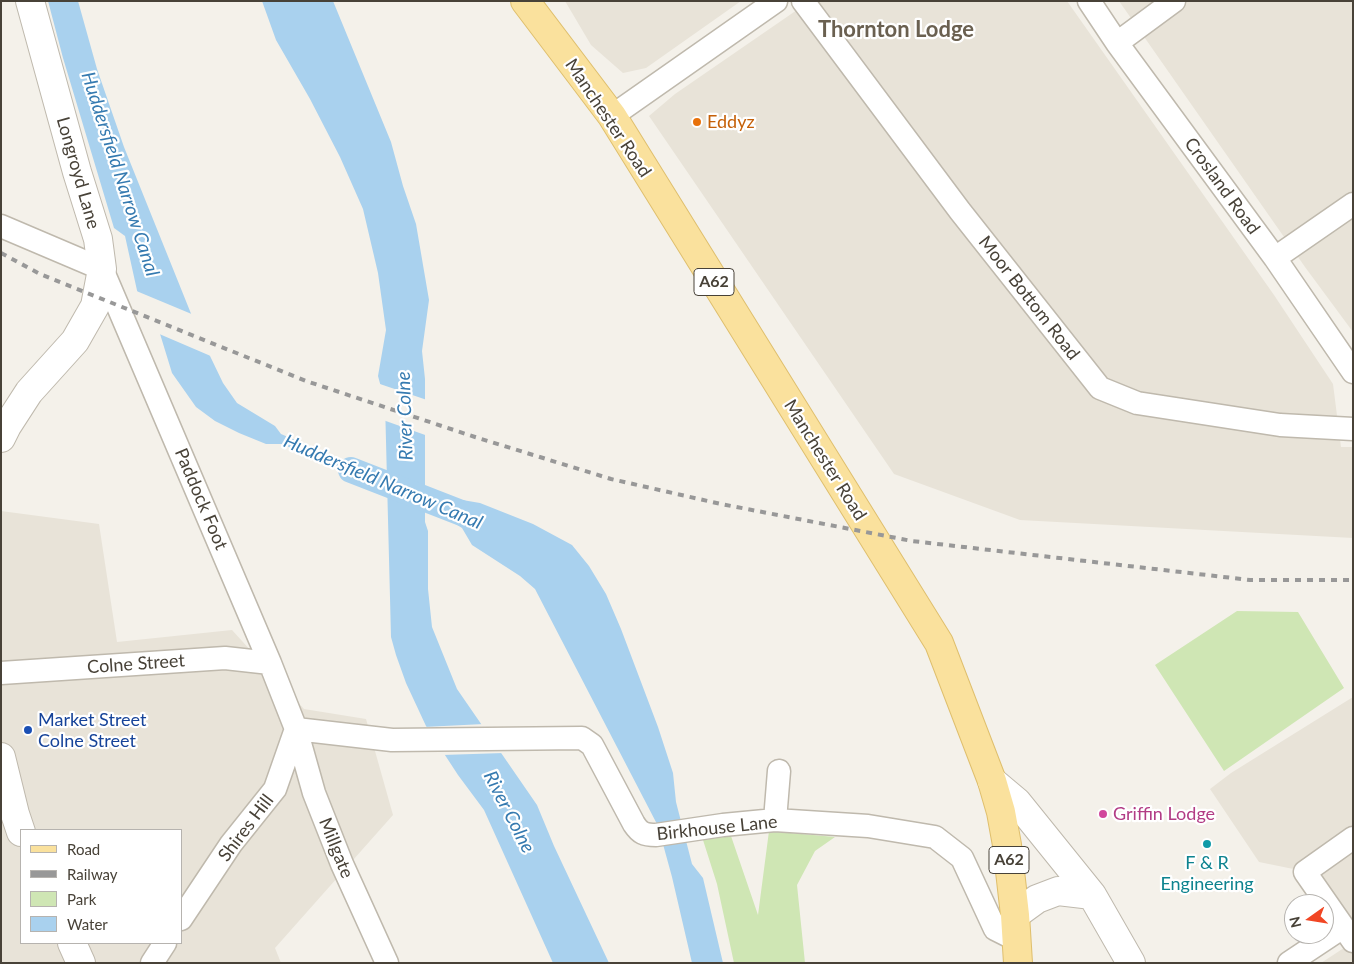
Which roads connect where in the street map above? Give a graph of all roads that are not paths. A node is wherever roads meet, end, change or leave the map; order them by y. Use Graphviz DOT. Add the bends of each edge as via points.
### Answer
graph roads {
  1 [pos="30,1"];
  2 [pos="524,1"];
  3 [pos="776,1"];
  4 [pos="804,1"];
  5 [pos="1089,1"];
  6 [pos="1174,1"];
  7 [pos="1117,43"];
  8 [pos="612,116"];
  9 [pos="1353,204"];
  10 [pos="1,226"];
  11 [pos="1275,258"];
  12 [pos="102,270"];
  13 [pos="1353,372"];
  14 [pos="1353,429"];
  15 [pos="1,438"];
  16 [pos="270,663"];
  17 [pos="1,673"];
  18 [pos="296,729"];
  19 [pos="1,757"];
  20 [pos="779,771"];
  21 [pos="992,781"];
  22 [pos="775,820"];
  23 [pos="20,829"];
  24 [pos="1353,838"];
  25 [pos="1092,895"];
  26 [pos="182,918"];
  27 [pos="1348,934"];
  28 [pos="1017,939"];
  29 [pos="72,944"];
  30 [pos="164,944"];
  31 [pos="81,963"];
  32 [pos="152,963"];
  33 [pos="387,963"];
  34 [pos="1131,963"];
  35 [pos="1289,963"];
  1 -- 12 [label="street, Longroyd Lane" via="98,239"];
  2 -- 8 [label="main road, Manchester Road / A62"];
  3 -- 8 [label="street"];
  4 -- 14 [label="street, Moor Bottom Road" via="960,211 1100,388 1137,403 1280,425"];
  5 -- 7 [label="street, Crosland Road"];
  6 -- 7 [label="street"];
  7 -- 11 [label="street, Crosland Road"];
  8 -- 21 [label="main road, Manchester Road / A62" via="939,642"];
  9 -- 11 [label="street"];
  10 -- 12 [label="street"];
  11 -- 13 [label="street, Crosland Road"];
  12 -- 15 [label="street, Longroyd Lane" via="95,306 75,341 29,392"];
  12 -- 16 [label="street, Paddock Foot"];
  16 -- 17 [label="street, Colne Street" via="225,658"];
  16 -- 18 [label="street, Paddock Foot"];
  18 -- 22 [label="street, Birkhouse Lane" via="379,740 414,741 576,737 592,745 642,834"];
  18 -- 26 [label="street, Shires Hill" via="275,790 231,844"];
  18 -- 33 [label="street, Millgate" via="314,793"];
  19 -- 23 [label="street"];
  20 -- 22 [label="street"];
  21 -- 25 [label="street" via="1016,802"];
  21 -- 28 [label="main road, Manchester Road / A62" via="1007,845"];
  22 -- 28 [label="street, Birkhouse Lane" via="868,826 935,837 962,858 995,929"];
  24 -- 27 [label="street" via="1305,872"];
  25 -- 28 [label="street" via="1058,891 1037,899"];
  25 -- 34 [label="street"];
  27 -- 35 [label="street"];
  29 -- 31 [label="street"];
  30 -- 32 [label="street"];
}
